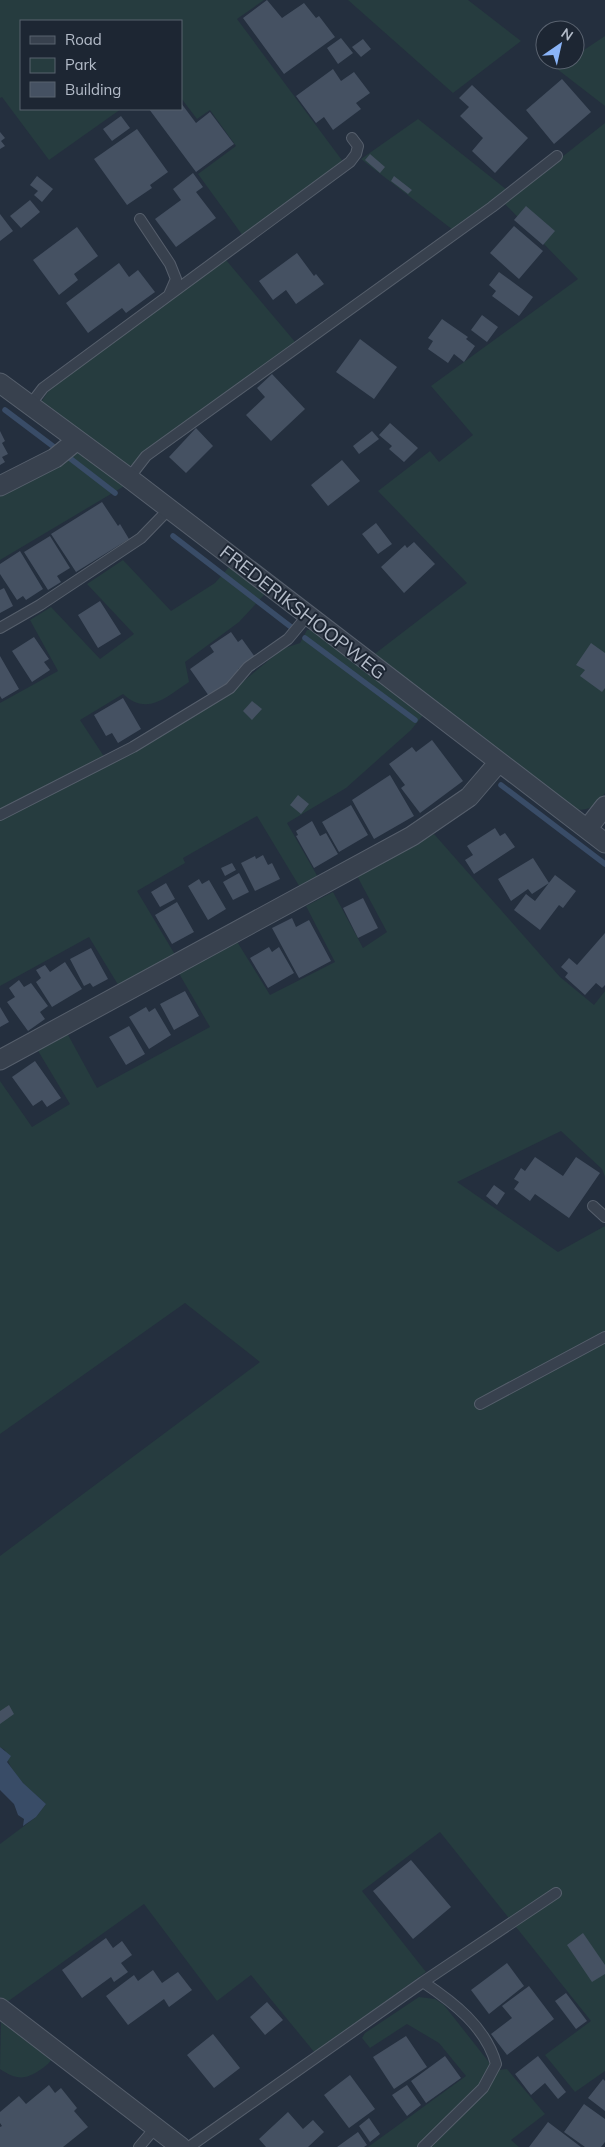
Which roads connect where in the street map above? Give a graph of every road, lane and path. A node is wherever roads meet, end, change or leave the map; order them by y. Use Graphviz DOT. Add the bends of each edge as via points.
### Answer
graph roads {
  1 [pos="352,138"];
  2 [pos="557,156"];
  3 [pos="140,219"];
  4 [pos="169,296"];
  5 [pos="2,388"];
  6 [pos="30,405"];
  7 [pos="77,440"];
  8 [pos="129,478"];
  9 [pos="0,486"];
  10 [pos="169,509"];
  11 [pos="308,615"];
  12 [pos="0,628"];
  13 [pos="498,762"];
  14 [pos="605,806"];
  15 [pos="0,815"];
  16 [pos="587,829"];
  17 [pos="605,843"];
  18 [pos="0,1060"];
  19 [pos="593,1206"];
  20 [pos="605,1217"];
  21 [pos="605,1337"];
  22 [pos="480,1404"];
  23 [pos="556,1893"];
  24 [pos="423,1982"];
  25 [pos="1,2009"];
  26 [pos="155,2128"];
  27 [pos="139,2147"];
  28 [pos="181,2147"];
  29 [pos="188,2147"];
  30 [pos="423,2147"];
  1 -- 4 [label="lane" via="358,146 350,162"];
  2 -- 8 [label="lane" via="492,207 146,456"];
  3 -- 4 [label="lane" via="170,264 176,279"];
  4 -- 6 [label="lane" via="43,388"];
  5 -- 6 [label="street, FREDERIKSHOOPWEG"];
  6 -- 7 [label="street, FREDERIKSHOOPWEG"];
  7 -- 8 [label="street, FREDERIKSHOOPWEG"];
  7 -- 9 [label="street" via="55,458"];
  8 -- 10 [label="street, FREDERIKSHOOPWEG"];
  10 -- 11 [label="street, FREDERIKSHOOPWEG"];
  10 -- 12 [label="lane" via="141,538"];
  11 -- 13 [label="street, FREDERIKSHOOPWEG"];
  11 -- 15 [label="lane" via="288,639 248,667 230,688 133,747"];
  13 -- 16 [label="street, FREDERIKSHOOPWEG"];
  13 -- 18 [label="street" via="469,797 412,836"];
  14 -- 16 [label="street"];
  16 -- 17 [label="street, FREDERIKSHOOPWEG"];
  19 -- 20 [label="lane"];
  21 -- 22 [label="lane"];
  23 -- 24 [label="lane"];
  24 -- 29 [label="lane"];
  24 -- 30 [label="lane" via="463,2011 486,2041 496,2064 483,2088"];
  25 -- 26 [label="street"];
  26 -- 27 [label="lane"];
  26 -- 28 [label="street"];
}
